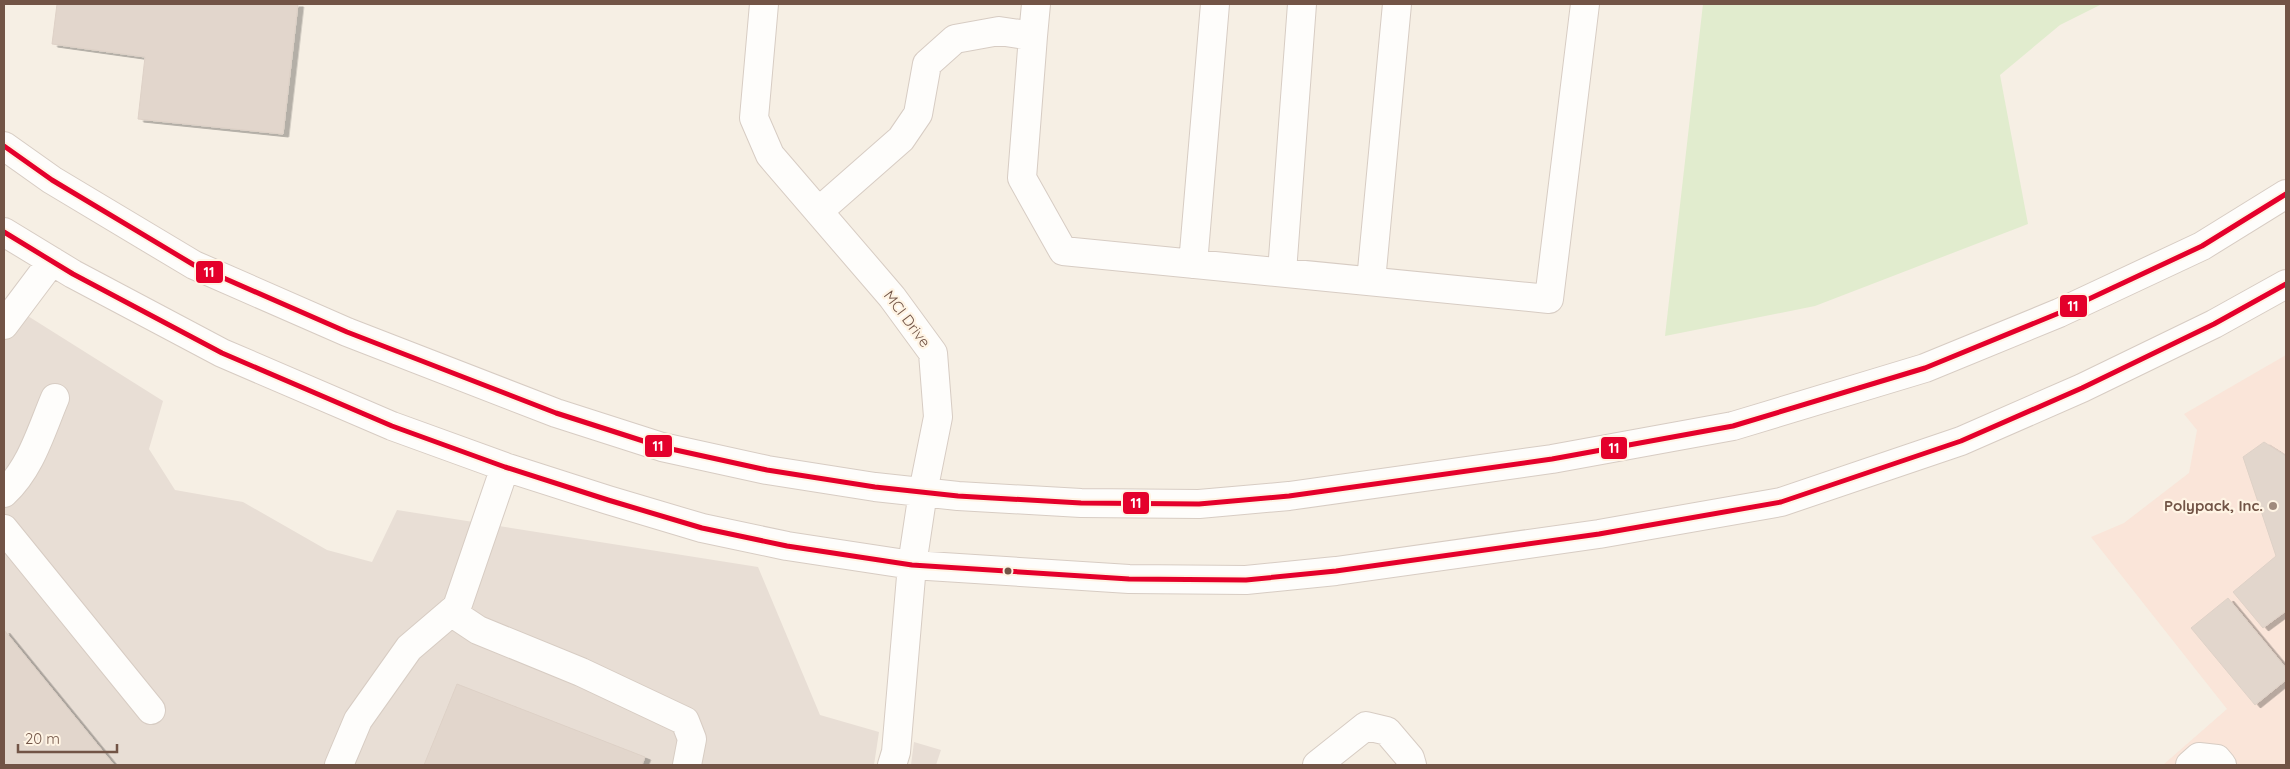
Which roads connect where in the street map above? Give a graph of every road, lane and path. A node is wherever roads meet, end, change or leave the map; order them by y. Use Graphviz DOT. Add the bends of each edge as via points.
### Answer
graph roads {
  1 [pos="764,4"];
  2 [pos="1036,4"];
  3 [pos="1215,4"];
  4 [pos="1302,4"];
  5 [pos="1397,4"];
  6 [pos="1585,4"];
  7 [pos="1033,36"];
  8 [pos="4,146"];
  9 [pos="2286,194"];
  10 [pos="819,211"];
  11 [pos="4,232"];
  12 [pos="52,261"];
  13 [pos="1193,264"];
  14 [pos="1282,272"];
  15 [pos="1370,281"];
  16 [pos="2286,284"];
  17 [pos="4,325"];
  18 [pos="55,398"];
  19 [pos="505,467"];
  20 [pos="923,492"];
  21 [pos="4,493"];
  22 [pos="4,529"];
  23 [pos="912,565"];
  24 [pos="451,612"];
  25 [pos="151,710"];
  26 [pos="339,765"];
  27 [pos="687,765"];
  28 [pos="892,765"];
  29 [pos="1317,765"];
  30 [pos="1412,765"];
  31 [pos="2190,765"];
  32 [pos="2222,765"];
  1 -- 10 [label="street, MCI Drive" via="754,118 770,155"];
  2 -- 7 [label="street"];
  3 -- 13 [label="street"];
  4 -- 14 [label="street"];
  5 -- 15 [label="street"];
  6 -- 15 [label="street" via="1549,298"];
  7 -- 10 [label="street" via="999,31 955,39 927,64 918,114 901,139"];
  7 -- 13 [label="street" via="1022,178 1063,251"];
  8 -- 20 [label="street" via="52,180 194,265 346,332 556,414 672,450 767,470"];
  9 -- 20 [label="street" via="2202,246 2059,313 1925,368 1733,426 1437,475 1289,496 1199,504 1081,503"];
  10 -- 20 [label="street, MCI Drive" via="892,297 933,353 938,417"];
  11 -- 12 [label="street"];
  12 -- 17 [label="street"];
  12 -- 19 [label="street" via="222,353 392,426"];
  13 -- 14 [label="street"];
  14 -- 15 [label="street"];
  16 -- 23 [label="street" via="2214,324 2056,400 1961,441 1781,502 1456,556 1246,580 1129,579"];
  18 -- 21 [label="street" via="27,465"];
  19 -- 23 [label="street" via="702,528 787,546"];
  19 -- 24 [label="street" via="457,607"];
  20 -- 23 [label="street, MCI Drive"];
  22 -- 25 [label="street"];
  23 -- 28 [label="street, MCI Drive" via="896,752"];
  24 -- 26 [label="street" via="409,648 358,720"];
  24 -- 27 [label="street" via="478,630 581,672 686,721 692,739"];
  29 -- 30 [label="street" via="1366,726 1387,731 1410,758"];
  31 -- 32 [label="street" via="2199,758 2217,759"];
}
